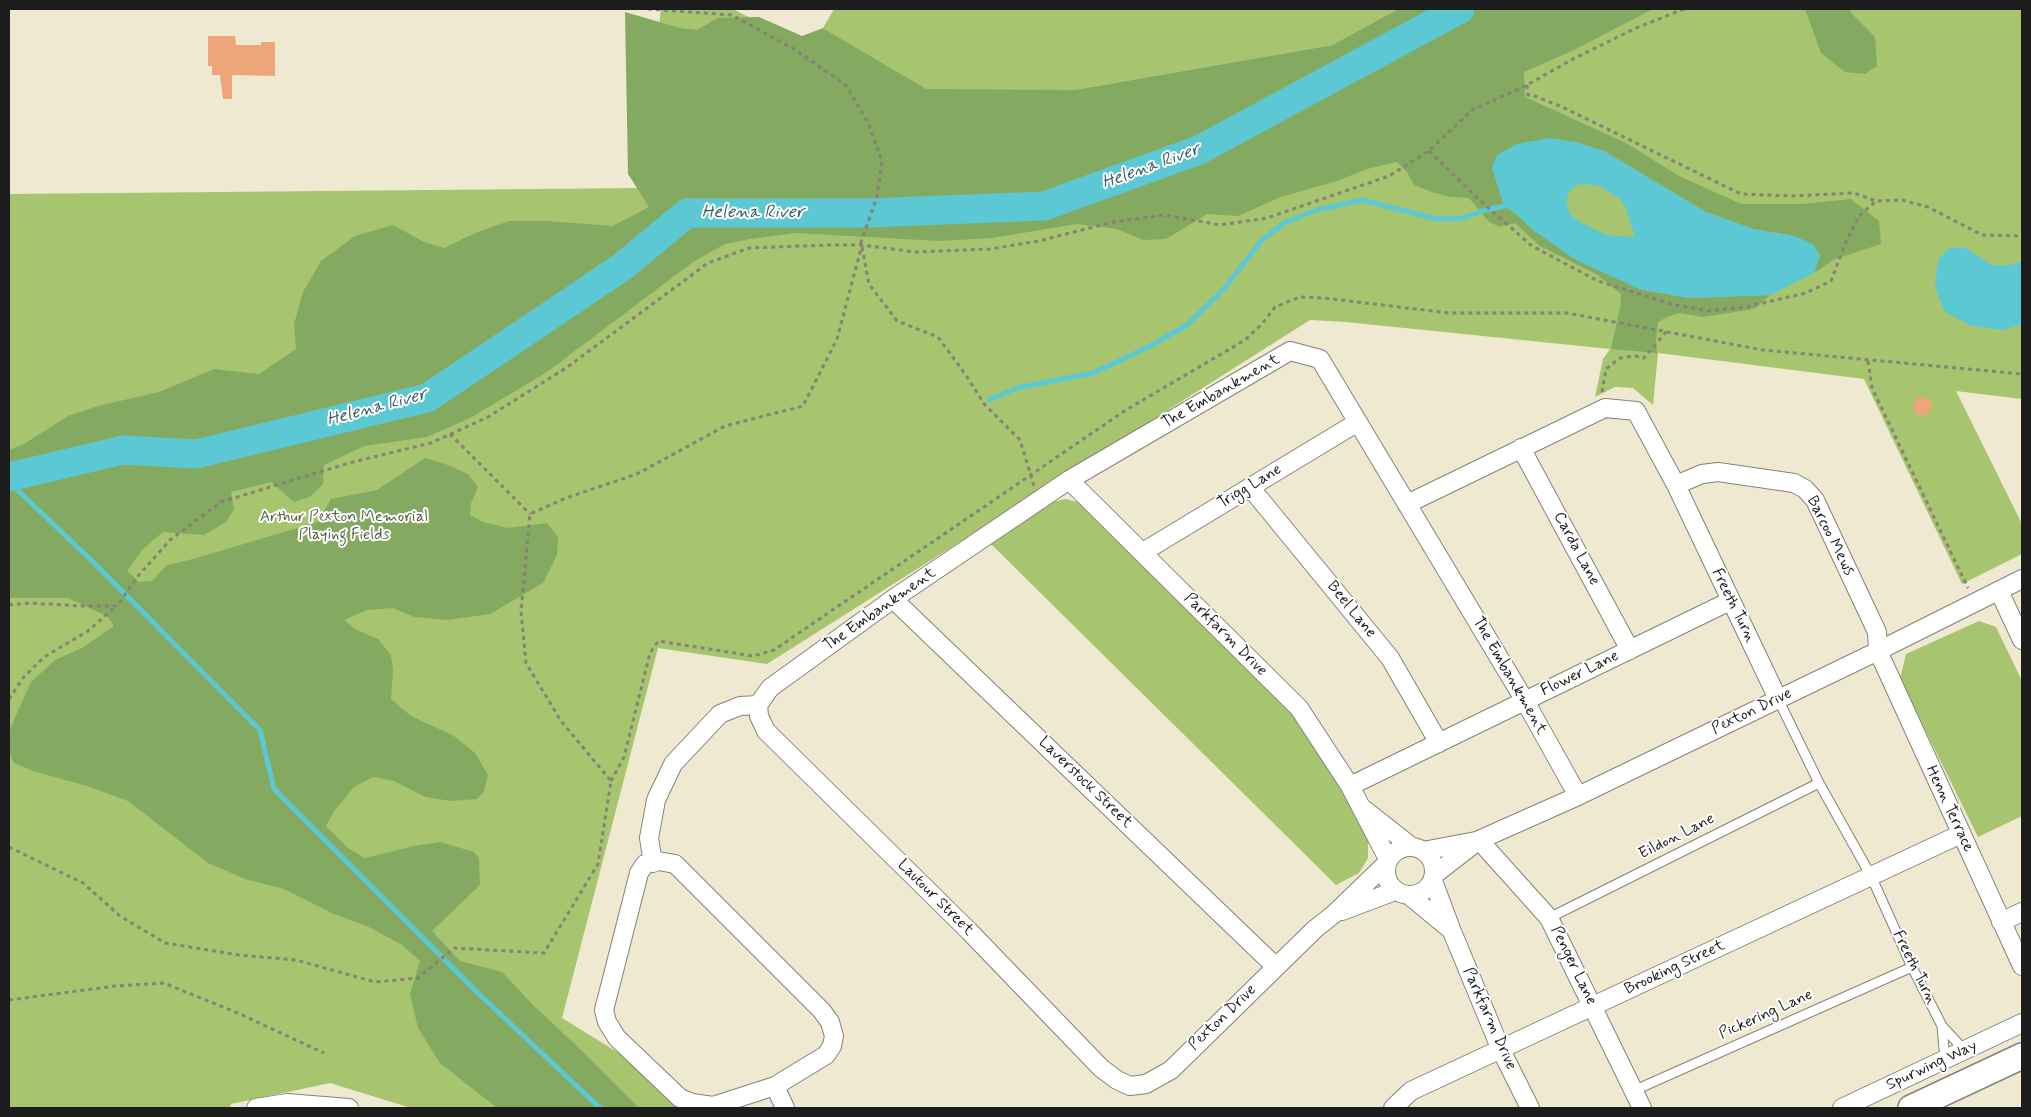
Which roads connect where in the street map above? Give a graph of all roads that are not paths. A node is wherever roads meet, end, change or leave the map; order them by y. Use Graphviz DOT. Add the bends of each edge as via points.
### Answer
graph roads {
  1 [pos="1358,422"];
  2 [pos="1521,448"];
  3 [pos="1069,480"];
  4 [pos="1676,485"];
  5 [pos="1250,487"];
  6 [pos="1407,504"];
  7 [pos="1142,552"];
  8 [pos="2022,579"];
  9 [pos="1999,591"];
  10 [pos="894,599"];
  11 [pos="1730,601"];
  12 [pos="2022,640"];
  13 [pos="1630,650"];
  14 [pos="1878,652"];
  15 [pos="1778,699"];
  16 [pos="1525,701"];
  17 [pos="758,705"];
  18 [pos="1439,743"];
  19 [pos="1819,783"];
  20 [pos="1350,786"];
  21 [pos="1578,796"];
  22 [pos="1360,807"];
  23 [pos="1960,834"];
  24 [pos="1479,840"];
  25 [pos="1418,849"];
  26 [pos="653,862"];
  27 [pos="1387,862"];
  28 [pos="1871,876"];
  29 [pos="1433,878"];
  30 [pos="1402,893"];
  31 [pos="2022,912"];
  32 [pos="1334,914"];
  33 [pos="1549,918"];
  34 [pos="2001,922"];
  35 [pos="1451,929"];
  36 [pos="2022,966"];
  37 [pos="1276,967"];
  38 [pos="1912,968"];
  39 [pos="1592,1007"];
  40 [pos="2022,1023"];
  41 [pos="1942,1026"];
  42 [pos="1501,1050"];
  43 [pos="1965,1050"];
  44 [pos="2022,1056"];
  45 [pos="1945,1060"];
  46 [pos="1102,1068"];
  47 [pos="2022,1074"];
  48 [pos="775,1086"];
  49 [pos="1633,1091"];
  50 [pos="256,1108"];
  51 [pos="349,1108"];
  52 [pos="785,1108"];
  53 [pos="1393,1108"];
  54 [pos="1530,1108"];
  55 [pos="1642,1108"];
  56 [pos="1842,1108"];
  57 [pos="1911,1108"];
  58 [pos="1949,1108"];
  1 -- 3 [label="street, The Embankment" via="1320,359 1290,351"];
  1 -- 5 [label="street, Trigg Lane"];
  1 -- 6 [label="street, The Embankment"];
  2 -- 4 [label="street, Freeth Turn" via="1605,408 1636,411"];
  2 -- 6 [label="street"];
  2 -- 13 [label="street, Carda Lane"];
  3 -- 7 [label="street, Parkfarm Drive"];
  3 -- 10 [label="street, The Embankment"];
  4 -- 11 [label="street, Freeth Turn"];
  4 -- 14 [label="street, Barcoo Mews" via="1702,474 1718,472 1794,483 1805,489 1815,500 1877,632"];
  5 -- 7 [label="street, Trigg Lane"];
  5 -- 18 [label="street, Beel Lane" via="1390,658"];
  6 -- 16 [label="street, The Embankment"];
  7 -- 20 [label="street, Parkfarm Drive" via="1299,708"];
  8 -- 9 [label="street, Pexton Drive"];
  9 -- 12 [label="street"];
  9 -- 14 [label="street, Pexton Drive"];
  10 -- 17 [label="street, The Embankment" via="770,688"];
  10 -- 37 [label="street, Laverstock Street"];
  11 -- 13 [label="street, Flower Lane"];
  11 -- 15 [label="street, Freeth Turn"];
  13 -- 16 [label="street, Flower Lane"];
  14 -- 15 [label="street, Pexton Drive"];
  14 -- 23 [label="street, Henn Terrace"];
  15 -- 19 [label="lane, Freeth Turn"];
  15 -- 21 [label="street, Pexton Drive"];
  16 -- 18 [label="street, Flower Lane"];
  16 -- 21 [label="street, The Embankment"];
  17 -- 26 [label="street" via="740,706 720,714 673,764 656,800 649,838"];
  17 -- 46 [label="street, Lautour Street" via="766,731 969,931"];
  18 -- 20 [label="street, Flower Lane"];
  19 -- 28 [label="lane, Freeth Turn"];
  19 -- 33 [label="lane, Eildon Lane"];
  20 -- 22 [label="street, Parkfarm Drive"];
  21 -- 24 [label="street, Pexton Drive"];
  22 -- 25 [label="street, Parkfarm Drive"];
  22 -- 27 [label="street, Parkfarm Drive"];
  23 -- 28 [label="street, Brooking Street"];
  23 -- 34 [label="street, Henn Terrace"];
  24 -- 25 [label="street, Pexton Drive"];
  24 -- 29 [label="street, Pexton Drive"];
  24 -- 33 [label="street, Penger Lane"];
  25 -- 27 [label="street" via="1396,851"];
  25 -- 29 [label="street, Parkfarm Drive" via="1433,864"];
  26 -- 48 [label="street" via="675,864 830,1022 834,1036 826,1054"];
  26 -- 48 [label="street" via="645,864 639,873 604,1010 607,1022 617,1038 680,1098 692,1103 713,1106"];
  27 -- 30 [label="street, Parkfarm Drive" via="1386,876"];
  27 -- 32 [label="street, Pexton Drive"];
  28 -- 38 [label="lane, Freeth Turn"];
  28 -- 39 [label="street, Brooking Street"];
  29 -- 30 [label="street" via="1426,890"];
  29 -- 35 [label="street, Parkfarm Drive"];
  30 -- 32 [label="street, Pexton Drive"];
  30 -- 35 [label="street, Parkfarm Drive"];
  31 -- 34 [label="street"];
  32 -- 37 [label="street, Pexton Drive"];
  33 -- 39 [label="street, Penger Lane"];
  34 -- 36 [label="street, Henn Terrace"];
  35 -- 42 [label="street, Parkfarm Drive"];
  37 -- 46 [label="street, Pexton Drive" via="1159,1079 1130,1086"];
  38 -- 41 [label="lane, Freeth Turn"];
  38 -- 49 [label="lane, Pickering Lane"];
  39 -- 42 [label="street, Brooking Street"];
  39 -- 49 [label="street, Penger Lane"];
  40 -- 43 [label="street, Spurwing Way"];
  41 -- 43 [label="lane, Freeth Turn"];
  41 -- 45 [label="lane, Freeth Turn"];
  42 -- 53 [label="street, Brooking Street" via="1411,1091"];
  42 -- 54 [label="street, Parkfarm Drive"];
  43 -- 45 [label="street, Spurwing Way"];
  44 -- 57 [label="street"];
  45 -- 56 [label="street, Spurwing Way"];
  47 -- 58 [label="street"];
  48 -- 52 [label="street"];
  49 -- 55 [label="street, Penger Lane"];
  50 -- 51 [label="street" via="287,1103"];
}
